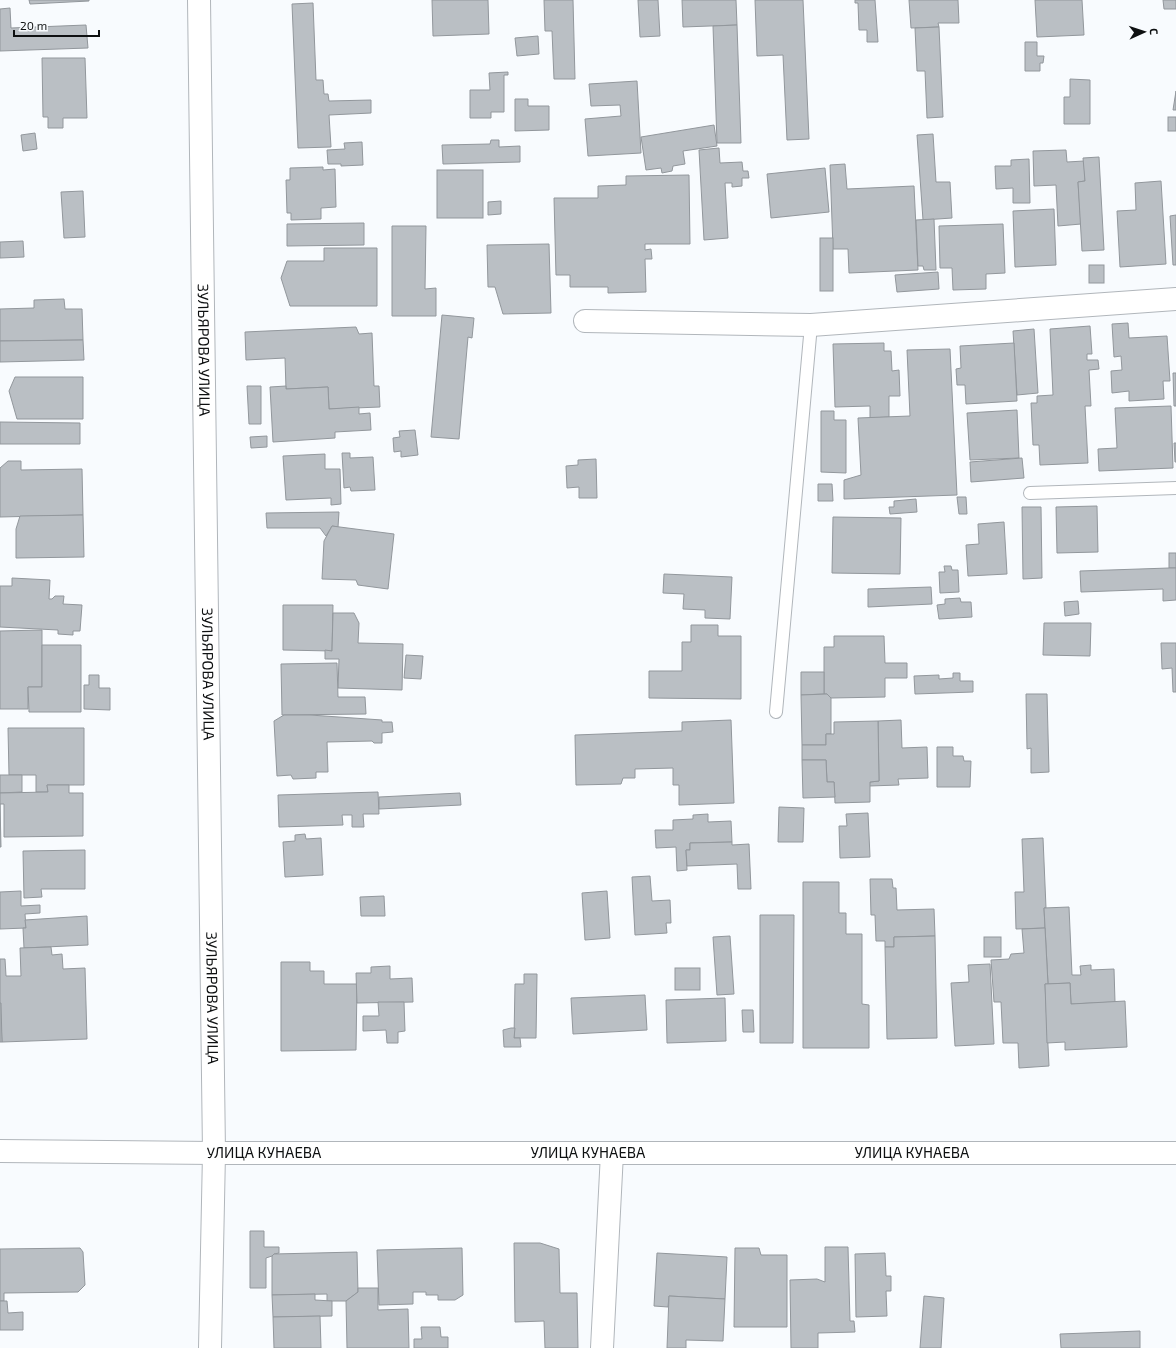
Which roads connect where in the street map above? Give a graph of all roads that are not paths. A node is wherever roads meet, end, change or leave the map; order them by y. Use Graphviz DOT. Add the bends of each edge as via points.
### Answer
graph roads {
  1 [pos="199,0"];
  2 [pos="1176,299"];
  3 [pos="585,321"];
  4 [pos="811,325"];
  5 [pos="1176,488"];
  6 [pos="1030,493"];
  7 [pos="776,712"];
  8 [pos="0,1151"];
  9 [pos="214,1153"];
  10 [pos="612,1153"];
  11 [pos="1176,1153"];
  12 [pos="210,1348"];
  13 [pos="602,1348"];
  1 -- 9 [label="street, ЗУЛЬЯРОВА УЛИЦА"];
  2 -- 4 [label="street"];
  3 -- 4 [label="street"];
  4 -- 7 [label="lane"];
  5 -- 6 [label="lane"];
  8 -- 9 [label="street, УЛИЦА КУНАЕВА"];
  9 -- 10 [label="street, УЛИЦА КУНАЕВА"];
  9 -- 12 [label="street, ЗУЛЬЯРОВА УЛИЦА"];
  10 -- 11 [label="street, УЛИЦА КУНАЕВА"];
  10 -- 13 [label="street"];
}
